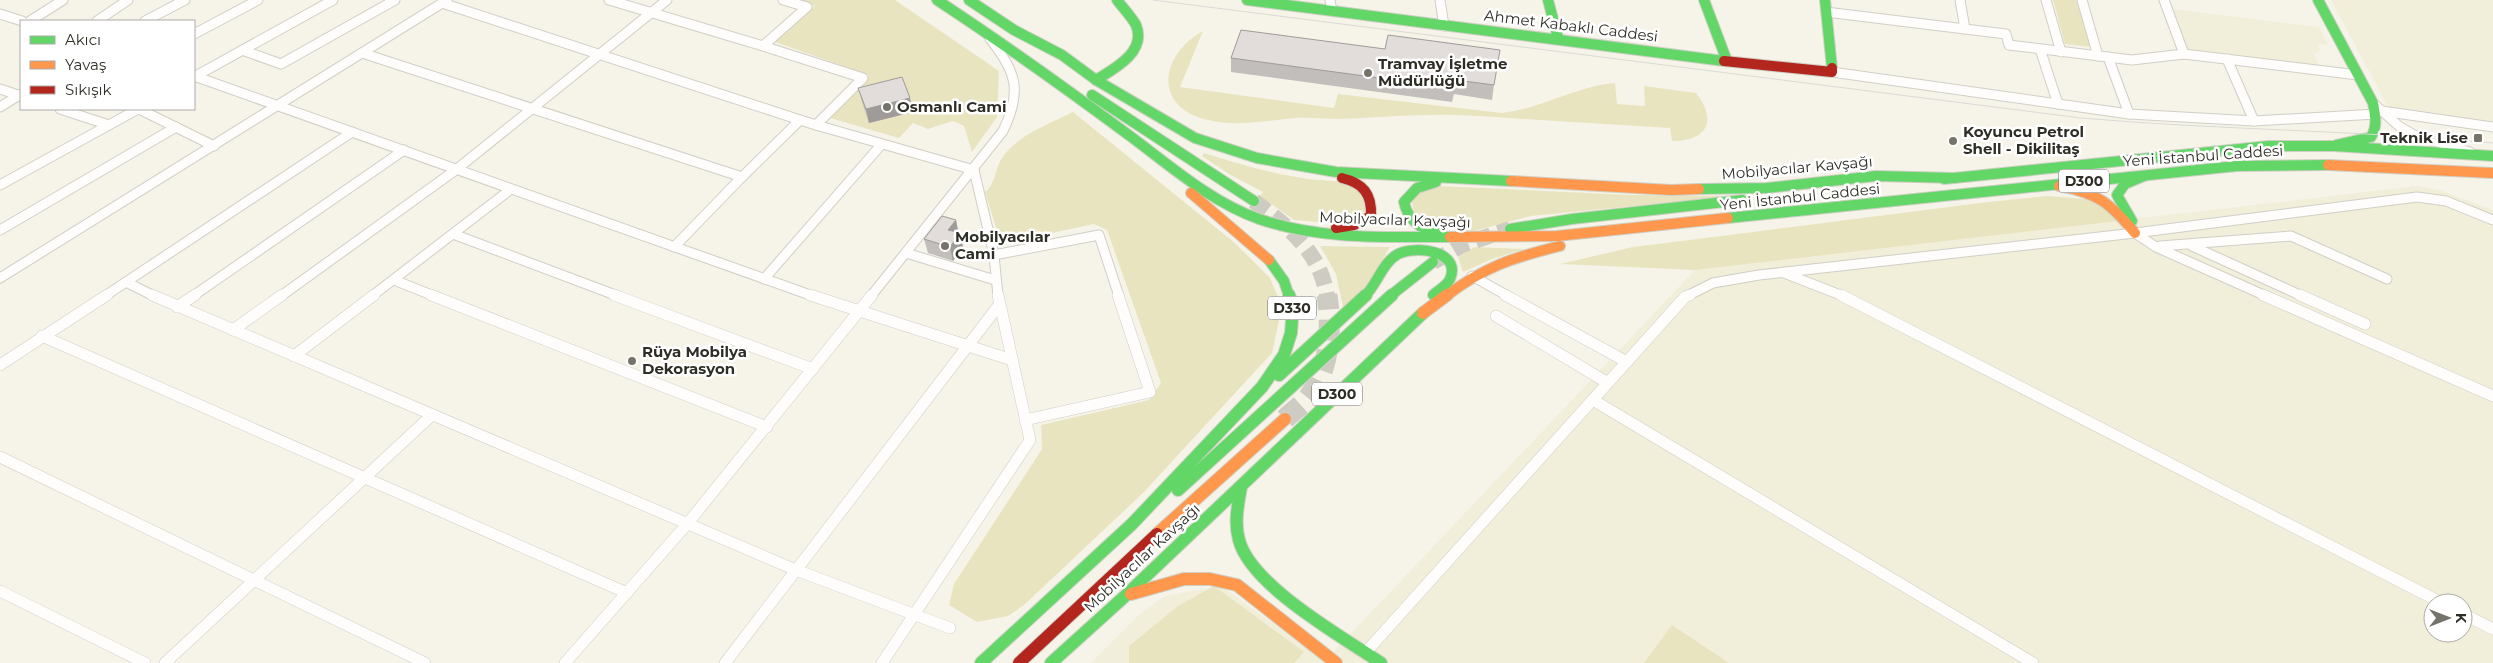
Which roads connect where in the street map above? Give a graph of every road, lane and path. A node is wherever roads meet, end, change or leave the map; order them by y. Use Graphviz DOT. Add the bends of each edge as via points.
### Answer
graph roads {
  1 [pos="63,0"];
  2 [pos="128,0"];
  3 [pos="185,0"];
  4 [pos="258,0"];
  5 [pos="333,0"];
  6 [pos="395,0"];
  7 [pos="426,0"];
  8 [pos="609,0"];
  9 [pos="667,0"];
  10 [pos="783,0"];
  11 [pos="937,0"];
  12 [pos="970,0"];
  13 [pos="1118,0"];
  14 [pos="1247,0"];
  15 [pos="1440,0"];
  16 [pos="1548,0"];
  17 [pos="1704,0"];
  18 [pos="1825,0"];
  19 [pos="1960,0"];
  20 [pos="2046,0"];
  21 [pos="2082,0"];
  22 [pos="2164,0"];
  23 [pos="2318,0"];
  24 [pos="442,3"];
  25 [pos="1331,6"];
  26 [pos="1826,12"];
  27 [pos="651,13"];
  28 [pos="0,14"];
  29 [pos="20,20"];
  30 [pos="32,20"];
  31 [pos="98,20"];
  32 [pos="147,20"];
  33 [pos="1444,26"];
  34 [pos="1966,29"];
  35 [pos="984,30"];
  36 [pos="1014,30"];
  37 [pos="195,33"];
  38 [pos="1558,38"];
  39 [pos="763,46"];
  40 [pos="2040,49"];
  41 [pos="242,50"];
  42 [pos="362,52"];
  43 [pos="2061,52"];
  44 [pos="600,54"];
  45 [pos="2184,54"];
  46 [pos="2103,57"];
  47 [pos="2227,59"];
  48 [pos="1727,61"];
  49 [pos="1832,72"];
  50 [pos="195,75"];
  51 [pos="2358,75"];
  52 [pos="195,76"];
  53 [pos="1096,80"];
  54 [pos="0,89"];
  55 [pos="20,95"];
  56 [pos="2058,104"];
  57 [pos="278,106"];
  58 [pos="0,107"];
  59 [pos="534,108"];
  60 [pos="63,110"];
  61 [pos="136,110"];
  62 [pos="140,110"];
  63 [pos="2377,110"];
  64 [pos="2128,114"];
  65 [pos="1100,116"];
  66 [pos="800,120"];
  67 [pos="2254,121"];
  68 [pos="109,125"];
  69 [pos="816,125"];
  70 [pos="176,127"];
  71 [pos="2493,127"];
  72 [pos="352,132"];
  73 [pos="881,145"];
  74 [pos="214,146"];
  75 [pos="2334,146"];
  76 [pos="404,150"];
  77 [pos="2480,155"];
  78 [pos="2493,156"];
  79 [pos="1283,163"];
  80 [pos="457,170"];
  81 [pos="974,170"];
  82 [pos="0,173"];
  83 [pos="2493,173"];
  84 [pos="2149,174"];
  85 [pos="742,177"];
  86 [pos="13,178"];
  87 [pos="1955,178"];
  88 [pos="1507,180"];
  89 [pos="0,185"];
  90 [pos="2054,185"];
  91 [pos="511,189"];
  92 [pos="1254,201"];
  93 [pos="2493,220"];
  94 [pos="1280,224"];
  95 [pos="1677,225"];
  96 [pos="1510,229"];
  97 [pos="0,230"];
  98 [pos="2135,233"];
  99 [pos="453,234"];
  100 [pos="1497,238"];
  101 [pos="2189,244"];
  102 [pos="674,246"];
  103 [pos="2156,246"];
  104 [pos="906,252"];
  105 [pos="994,255"];
  106 [pos="1433,262"];
  107 [pos="1780,272"];
  108 [pos="1472,276"];
  109 [pos="0,278"];
  110 [pos="764,278"];
  111 [pos="2387,279"];
  112 [pos="394,280"];
  113 [pos="995,280"];
  114 [pos="126,282"];
  115 [pos="1000,305"];
  116 [pos="177,307"];
  117 [pos="859,312"];
  118 [pos="1421,315"];
  119 [pos="1496,316"];
  120 [pos="2365,324"];
  121 [pos="233,330"];
  122 [pos="42,336"];
  123 [pos="966,346"];
  124 [pos="294,356"];
  125 [pos="1012,360"];
  126 [pos="1628,362"];
  127 [pos="0,365"];
  128 [pos="813,369"];
  129 [pos="1608,383"];
  130 [pos="2493,396"];
  131 [pos="1593,400"];
  132 [pos="432,415"];
  133 [pos="1230,418"];
  134 [pos="1285,419"];
  135 [pos="1025,420"];
  136 [pos="767,426"];
  137 [pos="0,457"];
  138 [pos="363,477"];
  139 [pos="1242,485"];
  140 [pos="688,523"];
  141 [pos="1132,524"];
  142 [pos="796,570"];
  143 [pos="252,580"];
  144 [pos="0,591"];
  145 [pos="627,593"];
  146 [pos="2423,593"];
  147 [pos="1124,597"];
  148 [pos="915,613"];
  149 [pos="2473,619"];
  150 [pos="950,628"];
  151 [pos="2493,629"];
  152 [pos="1366,652"];
  153 [pos="145,663"];
  154 [pos="166,663"];
  155 [pos="425,663"];
  156 [pos="565,663"];
  157 [pos="725,663"];
  158 [pos="882,663"];
  159 [pos="981,663"];
  160 [pos="1019,663"];
  161 [pos="1051,663"];
  162 [pos="1336,663"];
  163 [pos="1381,663"];
  164 [pos="2033,663"];
  1 -- 30 [label="street"];
  2 -- 31 [label="street"];
  3 -- 32 [label="street"];
  4 -- 37 [label="street"];
  5 -- 41 [label="street"];
  6 -- 41 [label="street" via="281,64"];
  7 -- 24 [label="street"];
  8 -- 27 [label="street"];
  9 -- 27 [label="street"];
  10 -- 39 [label="street" via="807,7"];
  11 -- 35 [label="main road, D330"];
  12 -- 36 [label="main road"];
  13 -- 53 [label="main road" via="1136,28 1136,44 1121,64"];
  14 -- 25 [label="main road, Ahmet Kabaklı Caddesi"];
  15 -- 33 [label="street"];
  16 -- 38 [label="main road"];
  17 -- 48 [label="main road"];
  18 -- 26 [label="main road"];
  19 -- 34 [label="street"];
  20 -- 43 [label="street"];
  21 -- 46 [label="street"];
  22 -- 45 [label="street"];
  23 -- 51 [label="main road"];
  24 -- 42 [label="street"];
  24 -- 44 [label="street"];
  25 -- 33 [label="main road, Ahmet Kabaklı Caddesi"];
  26 -- 34 [label="street"];
  26 -- 49 [label="main road"];
  27 -- 39 [label="street"];
  27 -- 44 [label="street"];
  28 -- 29 [label="street"];
  33 -- 38 [label="main road, Ahmet Kabaklı Caddesi"];
  34 -- 40 [label="street" via="2006,34 2009,45"];
  35 -- 65 [label="main road, D330"];
  35 -- 81 [label="street" via="1010,64 1015,80 1015,99 1003,131"];
  36 -- 53 [label="main road, Mobilyacılar Kavşağı" via="1062,55"];
  36 -- 92 [label="main road" via="1080,87"];
  38 -- 48 [label="main road, Ahmet Kabaklı Caddesi"];
  39 -- 69 [label="street" via="863,78"];
  40 -- 43 [label="street"];
  40 -- 56 [label="street"];
  41 -- 50 [label="street"];
  42 -- 57 [label="street"];
  42 -- 59 [label="street"];
  43 -- 46 [label="street"];
  44 -- 59 [label="street"];
  44 -- 66 [label="street"];
  45 -- 46 [label="street" via="2132,60"];
  45 -- 47 [label="street"];
  46 -- 64 [label="street"];
  47 -- 51 [label="street"];
  47 -- 67 [label="street"];
  48 -- 49 [label="main road, Ahmet Kabaklı Caddesi"];
  49 -- 56 [label="street"];
  51 -- 63 [label="main road"];
  52 -- 57 [label="street"];
  53 -- 79 [label="main road, Mobilyacılar Kavşağı" via="1195,138"];
  54 -- 55 [label="street"];
  55 -- 58 [label="street"];
  56 -- 64 [label="street"];
  57 -- 72 [label="street"];
  57 -- 74 [label="street"];
  59 -- 80 [label="street"];
  59 -- 85 [label="street"];
  60 -- 68 [label="street"];
  61 -- 68 [label="street"];
  62 -- 70 [label="street"];
  63 -- 67 [label="street"];
  63 -- 71 [label="street"];
  63 -- 75 [label="main road" via="2374,136"];
  63 -- 77 [label="street" via="2414,135"];
  64 -- 67 [label="street"];
  65 -- 94 [label="main road, Mobilyacılar Kavşağı" via="1212,195 1257,218"];
  65 -- 133 [label="main road, D330" via="1267,258 1284,281 1293,306 1291,333 1284,355 1262,387"];
  66 -- 69 [label="street"];
  66 -- 85 [label="street"];
  68 -- 86 [label="street"];
  69 -- 73 [label="street"];
  70 -- 74 [label="street"];
  70 -- 97 [label="street"];
  72 -- 76 [label="street"];
  72 -- 114 [label="street"];
  73 -- 81 [label="street"];
  73 -- 110 [label="street"];
  74 -- 109 [label="street"];
  75 -- 77 [label="main road, Yeni İstanbul Caddesi / D300"];
  75 -- 87 [label="main road, Yeni İstanbul Caddesi / D300" via="2268,146"];
  76 -- 80 [label="street"];
  76 -- 116 [label="street"];
  77 -- 78 [label="main road, Yeni İstanbul Caddesi / D300"];
  79 -- 88 [label="main road, Mobilyacılar Kavşağı" via="1336,172"];
  79 -- 94 [label="main road" via="1309,173 1356,180 1368,189 1373,206 1371,216 1348,227"];
  80 -- 91 [label="street"];
  80 -- 121 [label="street"];
  81 -- 104 [label="street"];
  81 -- 105 [label="street"];
  82 -- 86 [label="street"];
  83 -- 84 [label="main road, Yeni İstanbul Caddesi / D300" via="2405,166 2311,164 2237,166"];
  84 -- 90 [label="main road, Yeni İstanbul Caddesi / D300"];
  84 -- 98 [label="main road" via="2125,184 2117,195 2134,223"];
  85 -- 102 [label="street"];
  86 -- 89 [label="street"];
  87 -- 88 [label="main road, Mobilyacılar Kavşağı" via="1876,176 1723,190"];
  87 -- 96 [label="main road, Mobilyacılar Kavşağı / D300" via="1572,218"];
  88 -- 100 [label="main road" via="1434,182 1409,191 1404,202 1409,220 1422,229"];
  90 -- 95 [label="main road, Yeni İstanbul Caddesi / D300"];
  90 -- 98 [label="main road" via="2085,190 2106,199"];
  91 -- 99 [label="street"];
  91 -- 102 [label="street"];
  93 -- 98 [label="street" via="2446,201 2417,196"];
  94 -- 100 [label="main road, Mobilyacılar Kavşağı" via="1334,236"];
  95 -- 100 [label="main road, Mobilyacılar Kavşağı"];
  95 -- 108 [label="main road, Mobilyacılar Kavşağı / D300" via="1547,248"];
  98 -- 103 [label="street"];
  98 -- 107 [label="street"];
  99 -- 112 [label="street"];
  99 -- 128 [label="street"];
  101 -- 103 [label="street"];
  101 -- 111 [label="street" via="2291,236"];
  101 -- 120 [label="street"];
  102 -- 110 [label="street"];
  103 -- 130 [label="street"];
  104 -- 113 [label="street"];
  104 -- 117 [label="street"];
  105 -- 113 [label="street"];
  105 -- 135 [label="street" via="1099,235 1150,392"];
  106 -- 141 [label="main road, Mobilyacılar Kavşağı / D300" via="1401,286 1177,491"];
  107 -- 126 [label="street" via="1713,283 1686,297"];
  107 -- 146 [label="street" via="1836,292"];
  108 -- 118 [label="main road, Mobilyacılar Kavşağı / D300"];
  108 -- 126 [label="street"];
  110 -- 117 [label="street"];
  112 -- 124 [label="street"];
  112 -- 136 [label="street"];
  113 -- 115 [label="street"];
  114 -- 116 [label="street"];
  114 -- 122 [label="street"];
  115 -- 123 [label="street"];
  115 -- 125 [label="street"];
  116 -- 121 [label="street"];
  117 -- 123 [label="street"];
  117 -- 128 [label="street"];
  118 -- 133 [label="main road" via="1430,298 1450,279 1451,268 1447,259 1432,250 1408,249 1396,254 1371,291"];
  118 -- 139 [label="main road, Mobilyacılar Kavşağı / D300"];
  119 -- 129 [label="street"];
  121 -- 124 [label="street"];
  122 -- 127 [label="street"];
  122 -- 138 [label="street"];
  123 -- 125 [label="street"];
  123 -- 142 [label="street"];
  124 -- 132 [label="street"];
  125 -- 135 [label="street"];
  126 -- 129 [label="street"];
  128 -- 136 [label="street"];
  129 -- 131 [label="street"];
  131 -- 152 [label="street"];
  131 -- 164 [label="street"];
  132 -- 138 [label="street"];
  132 -- 140 [label="street"];
  133 -- 141 [label="main road, D330"];
  134 -- 160 [label="main road, Mobilyacılar Kavşağı" via="1207,487"];
  135 -- 148 [label="street" via="1030,440"];
  136 -- 140 [label="street"];
  137 -- 143 [label="street"];
  138 -- 143 [label="street"];
  138 -- 145 [label="street"];
  139 -- 147 [label="main road, Mobilyacılar Kavşağı / D300"];
  139 -- 152 [label="main road" via="1236,505 1237,530 1242,548 1258,572"];
  140 -- 142 [label="street"];
  140 -- 145 [label="street"];
  141 -- 159 [label="main road, D330"];
  142 -- 148 [label="street"];
  142 -- 157 [label="street"];
  143 -- 154 [label="street"];
  143 -- 155 [label="street"];
  144 -- 153 [label="street"];
  145 -- 156 [label="street"];
  147 -- 161 [label="main road, Mobilyacılar Kavşağı / D300"];
  147 -- 162 [label="main road" via="1166,581 1224,579 1237,585"];
  148 -- 150 [label="street"];
  148 -- 158 [label="street"];
  149 -- 151 [label="street"];
  152 -- 163 [label="main road"];
}
